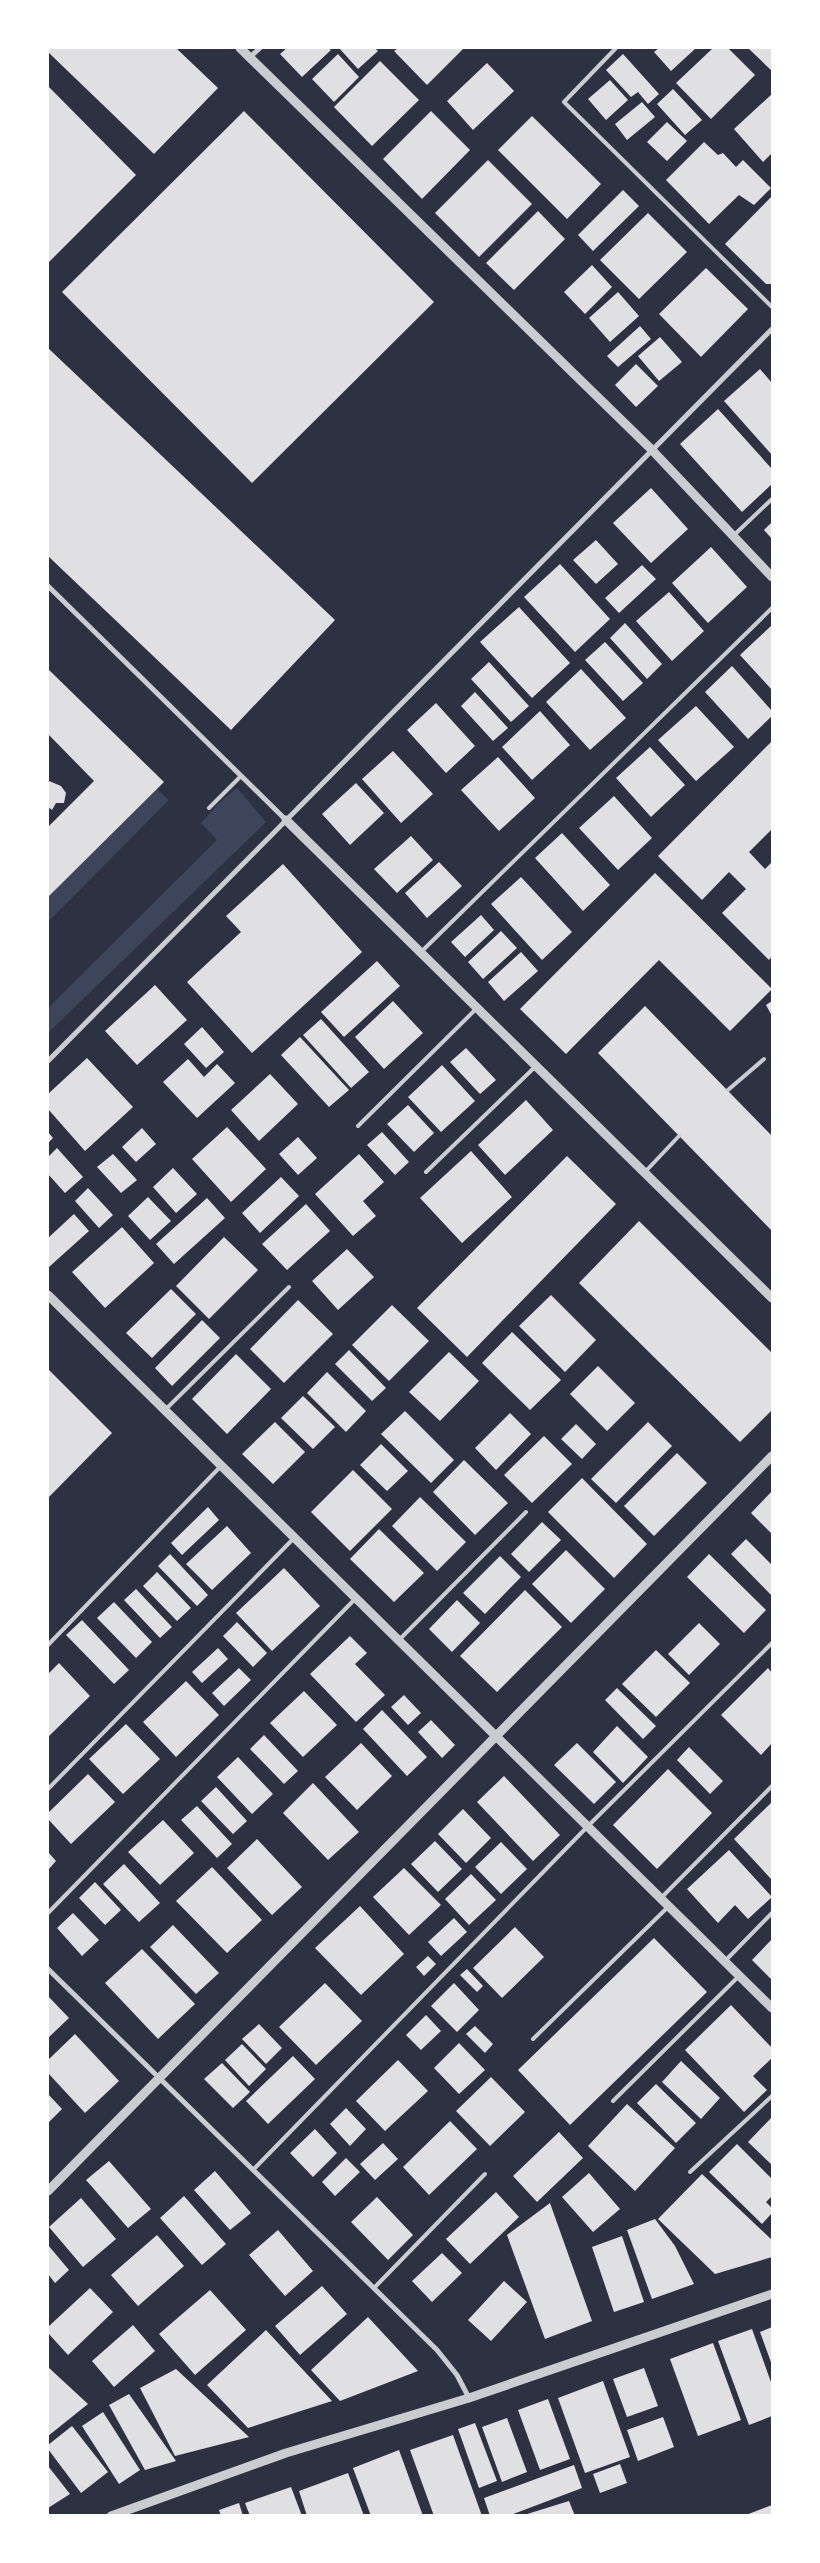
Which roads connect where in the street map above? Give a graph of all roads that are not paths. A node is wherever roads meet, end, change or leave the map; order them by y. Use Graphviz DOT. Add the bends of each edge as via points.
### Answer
graph roads {
  1 [pos="240,48"];
  2 [pos="260,48"];
  3 [pos="616,48"];
  4 [pos="250,57"];
  5 [pos="772,307"];
  6 [pos="772,329"];
  7 [pos="651,450"];
  8 [pos="772,499"];
  9 [pos="733,536"];
  10 [pos="772,577"];
  11 [pos="48,586"];
  12 [pos="772,608"];
  13 [pos="241,776"];
  14 [pos="209,808"];
  15 [pos="286,820"];
  16 [pos="420,953"];
  17 [pos="477,1008"];
  18 [pos="764,1059"];
  19 [pos="48,1061"];
  20 [pos="536,1066"];
  21 [pos="728,1090"];
  22 [pos="358,1126"];
  23 [pos="680,1136"];
  24 [pos="426,1172"];
  25 [pos="645,1172"];
  26 [pos="289,1287"];
  27 [pos="48,1295"];
  28 [pos="772,1298"];
  29 [pos="165,1411"];
  30 [pos="772,1456"];
  31 [pos="222,1466"];
  32 [pos="526,1512"];
  33 [pos="294,1538"];
  34 [pos="355,1598"];
  35 [pos="398,1641"];
  36 [pos="772,1643"];
  37 [pos="48,1645"];
  38 [pos="496,1736"];
  39 [pos="772,1786"];
  40 [pos="48,1789"];
  41 [pos="588,1826"];
  42 [pos="661,1898"];
  43 [pos="670,1906"];
  44 [pos="772,1913"];
  45 [pos="48,1914"];
  46 [pos="725,1961"];
  47 [pos="48,1969"];
  48 [pos="740,1975"];
  49 [pos="772,2008"];
  50 [pos="533,2039"];
  51 [pos="160,2079"];
  52 [pos="772,2096"];
  53 [pos="613,2101"];
  54 [pos="253,2170"];
  55 [pos="690,2172"];
  56 [pos="485,2174"];
  57 [pos="48,2191"];
  58 [pos="374,2288"];
  59 [pos="772,2294"];
  60 [pos="470,2398"];
  61 [pos="111,2516"];
  1 -- 4 [label="street"];
  2 -- 4 [label="street"];
  3 -- 5 [label="lane" via="564,102"];
  4 -- 7 [label="street"];
  6 -- 7 [label="street"];
  7 -- 9 [label="street"];
  7 -- 15 [label="street"];
  8 -- 9 [label="lane"];
  9 -- 10 [label="street"];
  11 -- 13 [label="street"];
  12 -- 16 [label="lane"];
  13 -- 14 [label="lane"];
  13 -- 15 [label="street"];
  15 -- 16 [label="street"];
  15 -- 19 [label="street"];
  16 -- 17 [label="street"];
  17 -- 20 [label="street"];
  17 -- 22 [label="lane"];
  18 -- 21 [label="lane"];
  20 -- 24 [label="lane"];
  20 -- 25 [label="street"];
  23 -- 25 [label="lane"];
  25 -- 28 [label="street"];
  26 -- 29 [label="lane"];
  27 -- 29 [label="street"];
  29 -- 31 [label="street"];
  30 -- 38 [label="street"];
  31 -- 33 [label="street"];
  31 -- 37 [label="lane"];
  32 -- 35 [label="lane"];
  33 -- 34 [label="street"];
  33 -- 40 [label="lane"];
  34 -- 35 [label="street"];
  34 -- 45 [label="lane"];
  35 -- 38 [label="street"];
  36 -- 41 [label="lane"];
  38 -- 41 [label="street"];
  38 -- 51 [label="street"];
  39 -- 42 [label="lane"];
  41 -- 42 [label="street"];
  41 -- 54 [label="lane"];
  42 -- 43 [label="street"];
  43 -- 46 [label="street"];
  43 -- 50 [label="lane"];
  44 -- 46 [label="lane"];
  46 -- 48 [label="street"];
  47 -- 51 [label="street"];
  48 -- 49 [label="street"];
  48 -- 53 [label="lane"];
  51 -- 54 [label="street"];
  51 -- 57 [label="street"];
  52 -- 55 [label="lane"];
  54 -- 58 [label="street"];
  56 -- 58 [label="lane"];
  58 -- 60 [label="street" via="437,2350"];
  59 -- 60 [label="street"];
  60 -- 61 [label="street" via="286,2453"];
}
